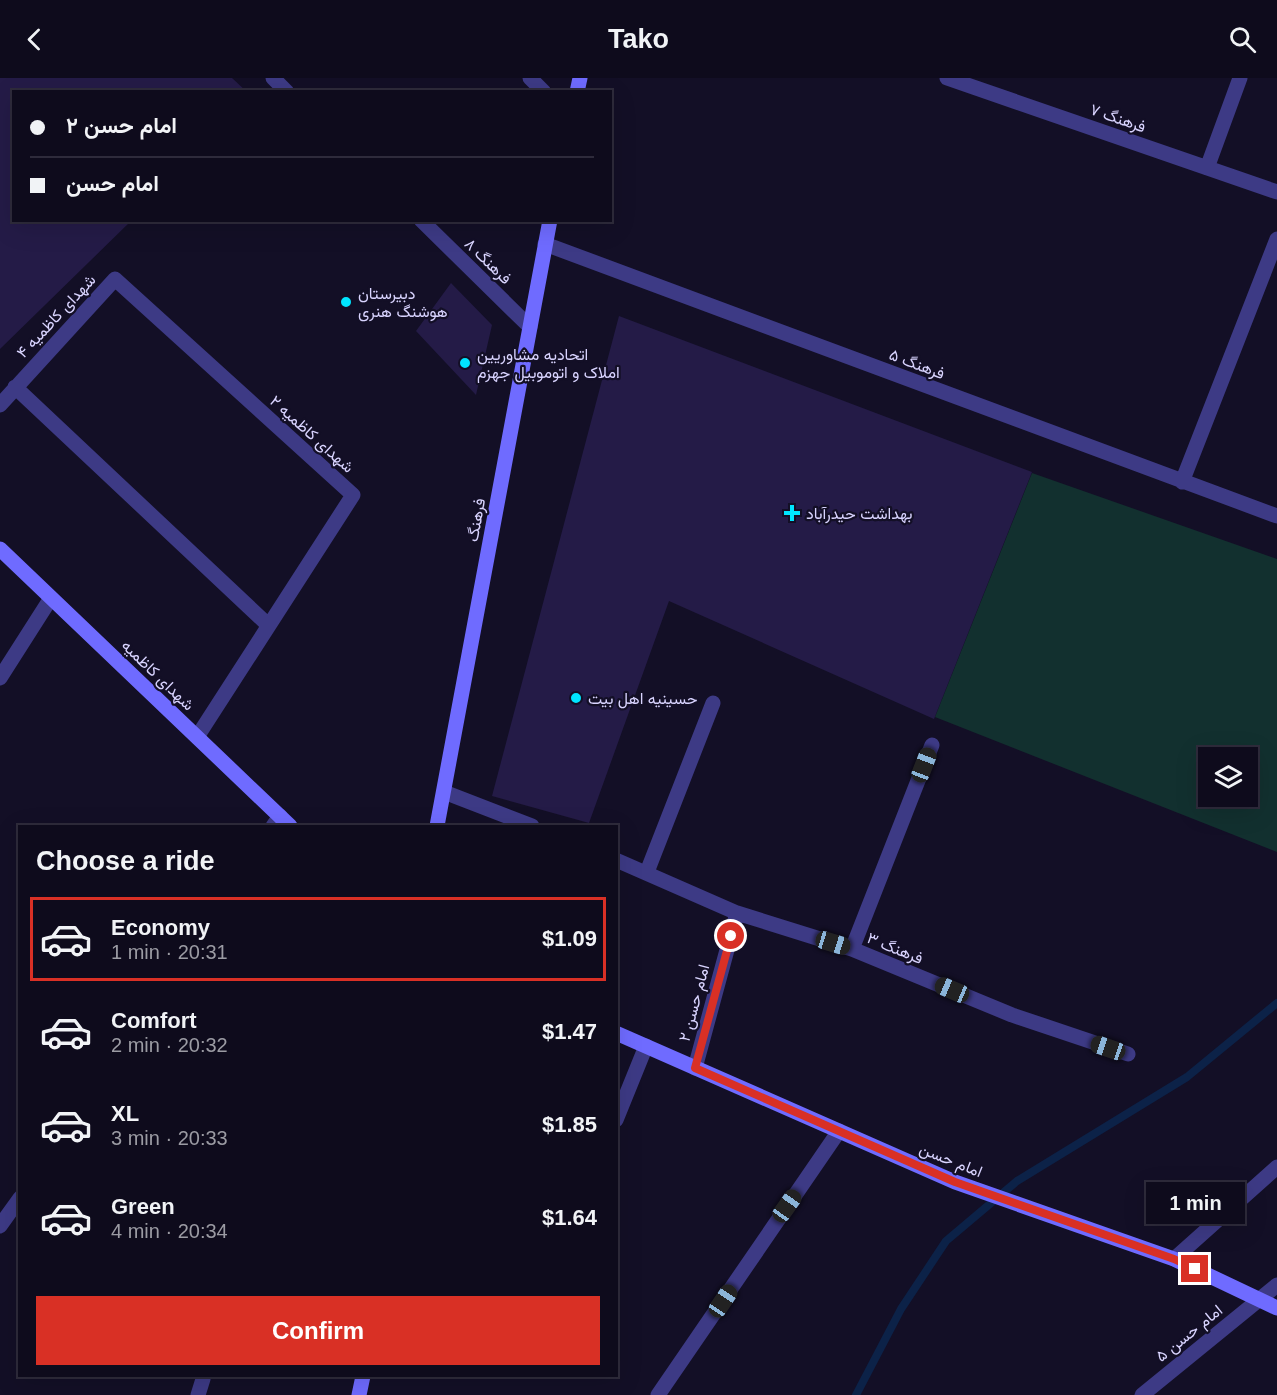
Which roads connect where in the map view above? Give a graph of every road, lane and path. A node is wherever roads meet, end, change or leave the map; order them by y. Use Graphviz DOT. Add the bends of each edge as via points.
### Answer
graph roads {
  1 [pos="273,78"];
  2 [pos="530,78"];
  3 [pos="947,78"];
  4 [pos="1240,78"];
  5 [pos="285,90"];
  6 [pos="542,90"];
  7 [pos="1207,168"];
  8 [pos="1277,192"];
  9 [pos="423,222"];
  10 [pos="550,222"];
  11 [pos="1277,239"];
  12 [pos="545,244"];
  13 [pos="115,279"];
  14 [pos="530,327"];
  15 [pos="15,387"];
  16 [pos="0,405"];
  17 [pos="1182,482"];
  18 [pos="1277,516"];
  19 [pos="0,549"];
  20 [pos="51,598"];
  21 [pos="267,624"];
  22 [pos="0,678"];
  23 [pos="713,703"];
  24 [pos="197,737"];
  25 [pos="932,745"];
  26 [pos="444,792"];
  27 [pos="281,823"];
  28 [pos="437,825"];
  29 [pos="529,825"];
  30 [pos="618,861"];
  31 [pos="647,872"];
  32 [pos="737,914"];
  33 [pos="852,949"];
  34 [pos="618,1034"];
  35 [pos="646,1046"];
  36 [pos="1128,1054"];
  37 [pos="695,1068"];
  38 [pos="618,1115"];
  39 [pos="839,1131"];
  40 [pos="1277,1167"];
  41 [pos="18,1201"];
  42 [pos="0,1226"];
  43 [pos="1174,1259"];
  44 [pos="1277,1285"];
  45 [pos="1259,1299"];
  46 [pos="1277,1308"];
  47 [pos="363,1377"];
  48 [pos="203,1379"];
  49 [pos="198,1395"];
  50 [pos="359,1395"];
  51 [pos="658,1395"];
  52 [pos="1142,1395"];
  1 -- 5 [label="street"];
  2 -- 6 [label="street"];
  3 -- 7 [label="street, فرهنگ ۷"];
  4 -- 7 [label="street"];
  7 -- 8 [label="street, فرهنگ ۷"];
  9 -- 14 [label="street, فرهنگ ۸"];
  10 -- 12 [label="main road, فرهنگ"];
  11 -- 17 [label="street"];
  12 -- 14 [label="main road, فرهنگ"];
  12 -- 17 [label="street, فرهنگ ۵"];
  13 -- 15 [label="street, شهدای کاظمیه ۴"];
  13 -- 21 [label="street, شهدای کاظمیه ۲" via="353,495"];
  14 -- 26 [label="main road, فرهنگ"];
  15 -- 16 [label="street, شهدای کاظمیه ۴"];
  15 -- 21 [label="street"];
  17 -- 18 [label="street, فرهنگ ۵"];
  19 -- 20 [label="main road, شهدای کاظمیه"];
  20 -- 22 [label="street"];
  20 -- 24 [label="main road, شهدای کاظمیه"];
  21 -- 24 [label="street, شهدای کاظمیه ۲"];
  23 -- 31 [label="street"];
  24 -- 27 [label="main road, شهدای کاظمیه"];
  25 -- 33 [label="street"];
  26 -- 28 [label="main road, فرهنگ"];
  26 -- 29 [label="street"];
  30 -- 31 [label="street, فرهنگ ۳"];
  31 -- 32 [label="street, فرهنگ ۳"];
  32 -- 33 [label="street, فرهنگ ۳"];
  32 -- 37 [label="street, امام حسن ۲"];
  33 -- 36 [label="street, فرهنگ ۳" via="1012,1015"];
  34 -- 35 [label="main road, امام حسن"];
  35 -- 37 [label="main road, امام حسن"];
  35 -- 38 [label="street"];
  37 -- 39 [label="main road, امام حسن"];
  39 -- 43 [label="main road, امام حسن" via="955,1182"];
  39 -- 51 [label="street"];
  40 -- 43 [label="street"];
  41 -- 42 [label="street"];
  43 -- 45 [label="main road, امام حسن"];
  44 -- 45 [label="street, امام حسن ۵"];
  45 -- 46 [label="main road, امام حسن"];
  45 -- 52 [label="street, امام حسن ۵"];
  47 -- 50 [label="main road"];
  48 -- 49 [label="street"];
}
